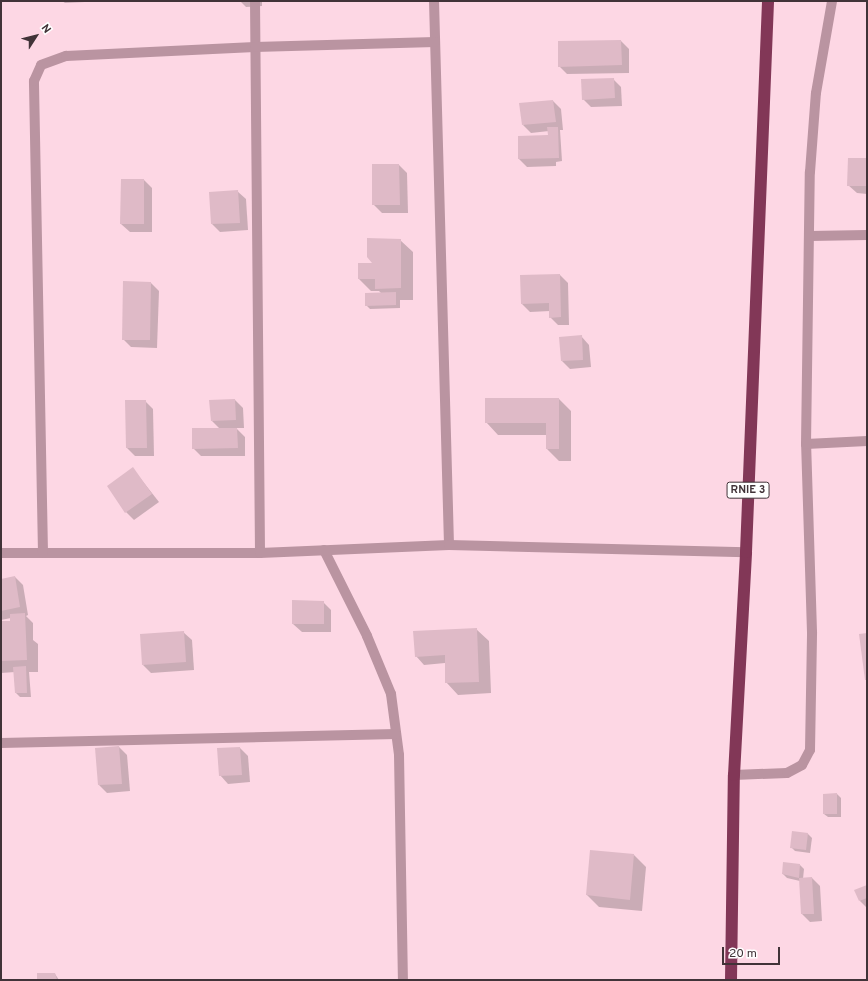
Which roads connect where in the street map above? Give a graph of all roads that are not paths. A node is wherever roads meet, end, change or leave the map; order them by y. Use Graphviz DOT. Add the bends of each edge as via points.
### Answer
graph roads {
  1 [pos="255,1"];
  2 [pos="434,1"];
  3 [pos="768,1"];
  4 [pos="832,1"];
  5 [pos="435,42"];
  6 [pos="255,47"];
  7 [pos="867,235"];
  8 [pos="810,236"];
  9 [pos="867,441"];
  10 [pos="806,444"];
  11 [pos="449,545"];
  12 [pos="324,550"];
  13 [pos="746,552"];
  14 [pos="1,553"];
  15 [pos="43,553"];
  16 [pos="260,553"];
  17 [pos="396,734"];
  18 [pos="1,742"];
  19 [pos="734,776"];
  20 [pos="403,980"];
  21 [pos="731,980"];
  1 -- 6 [label="street"];
  2 -- 5 [label="street"];
  3 -- 13 [label="highway, RNIE 3"];
  4 -- 8 [label="street" via="816,92 810,172"];
  5 -- 6 [label="street"];
  5 -- 11 [label="street"];
  6 -- 15 [label="street" via="66,56 41,65 34,81"];
  6 -- 16 [label="street"];
  7 -- 8 [label="street"];
  8 -- 10 [label="street"];
  9 -- 10 [label="street"];
  10 -- 19 [label="street" via="812,632 810,750 802,766 787,773"];
  11 -- 12 [label="street"];
  11 -- 13 [label="street"];
  12 -- 16 [label="street"];
  12 -- 17 [label="street" via="367,636 391,694"];
  13 -- 19 [label="highway, RNIE 3"];
  14 -- 15 [label="street"];
  15 -- 16 [label="street"];
  17 -- 18 [label="street"];
  17 -- 20 [label="street" via="400,755"];
  19 -- 21 [label="highway, RNIE 3"];
}
